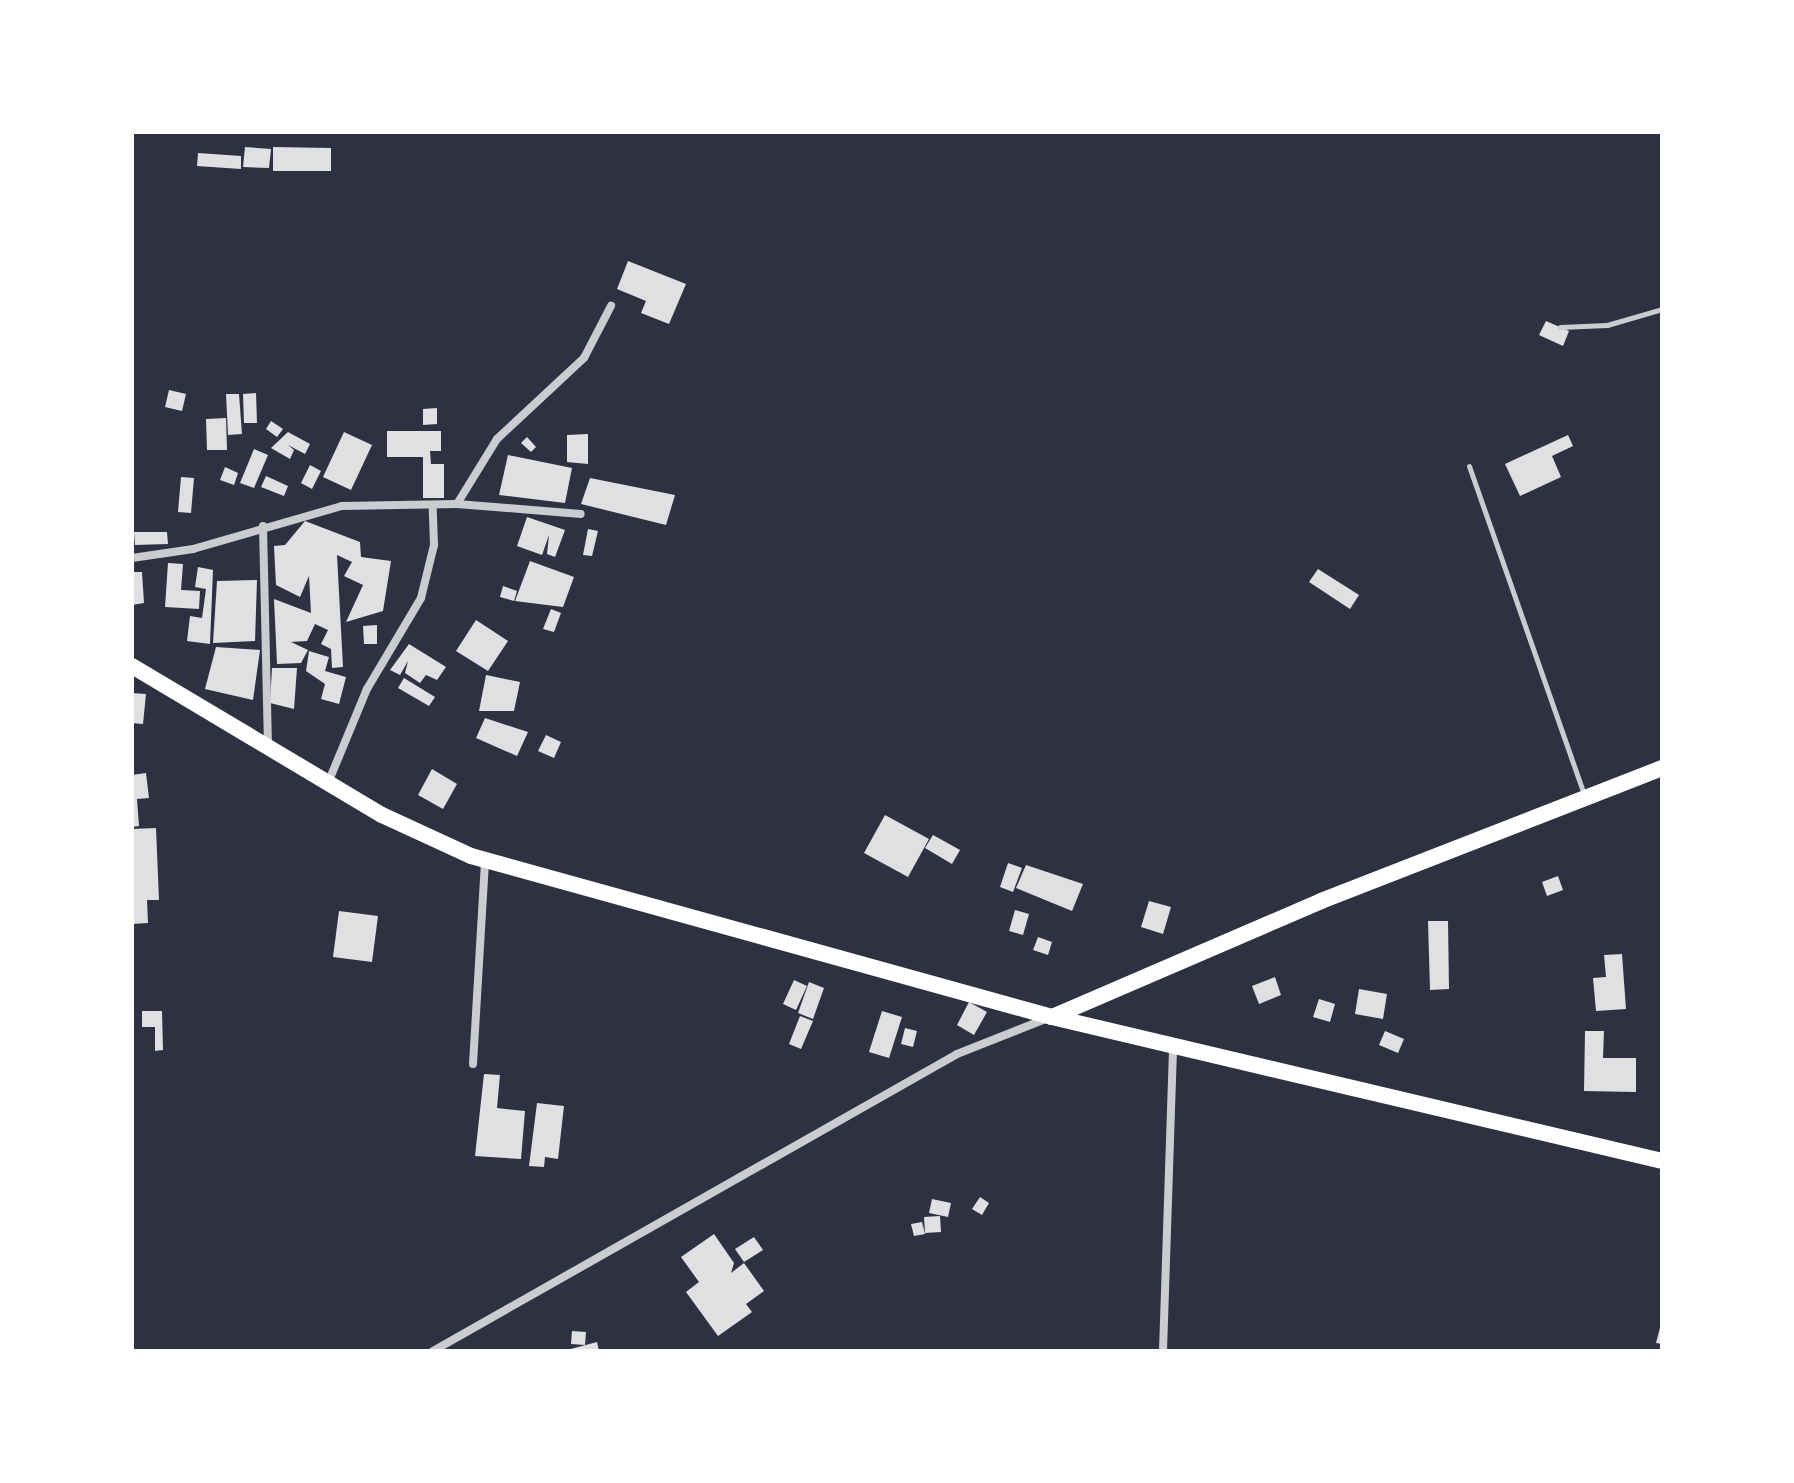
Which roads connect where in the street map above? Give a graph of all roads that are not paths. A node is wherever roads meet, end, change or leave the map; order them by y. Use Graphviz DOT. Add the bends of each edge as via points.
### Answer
graph roads {
  1 [pos="611,306"];
  2 [pos="1662,309"];
  3 [pos="1560,327"];
  4 [pos="1469,466"];
  5 [pos="457,504"];
  6 [pos="433,507"];
  7 [pos="581,514"];
  8 [pos="263,526"];
  9 [pos="132,558"];
  10 [pos="132,666"];
  11 [pos="268,746"];
  12 [pos="1662,768"];
  13 [pos="328,783"];
  14 [pos="1586,798"];
  15 [pos="485,859"];
  16 [pos="1052,1017"];
  17 [pos="1173,1043"];
  18 [pos="473,1064"];
  19 [pos="1662,1161"];
  20 [pos="433,1351"];
  21 [pos="1163,1351"];
  1 -- 5 [label="street" via="584,358 497,439"];
  2 -- 3 [label="lane" via="1607,325"];
  4 -- 14 [label="lane"];
  5 -- 6 [label="street"];
  5 -- 7 [label="street"];
  6 -- 8 [label="street" via="342,506"];
  6 -- 13 [label="street" via="434,545 421,598 367,689"];
  8 -- 9 [label="street" via="193,549"];
  8 -- 11 [label="street"];
  10 -- 11 [label="main road"];
  11 -- 13 [label="main road"];
  12 -- 14 [label="main road"];
  13 -- 15 [label="main road" via="426,837"];
  14 -- 16 [label="main road"];
  15 -- 16 [label="main road"];
  15 -- 18 [label="street"];
  16 -- 17 [label="main road"];
  16 -- 20 [label="street" via="957,1054"];
  17 -- 19 [label="main road"];
  17 -- 21 [label="street"];
}
